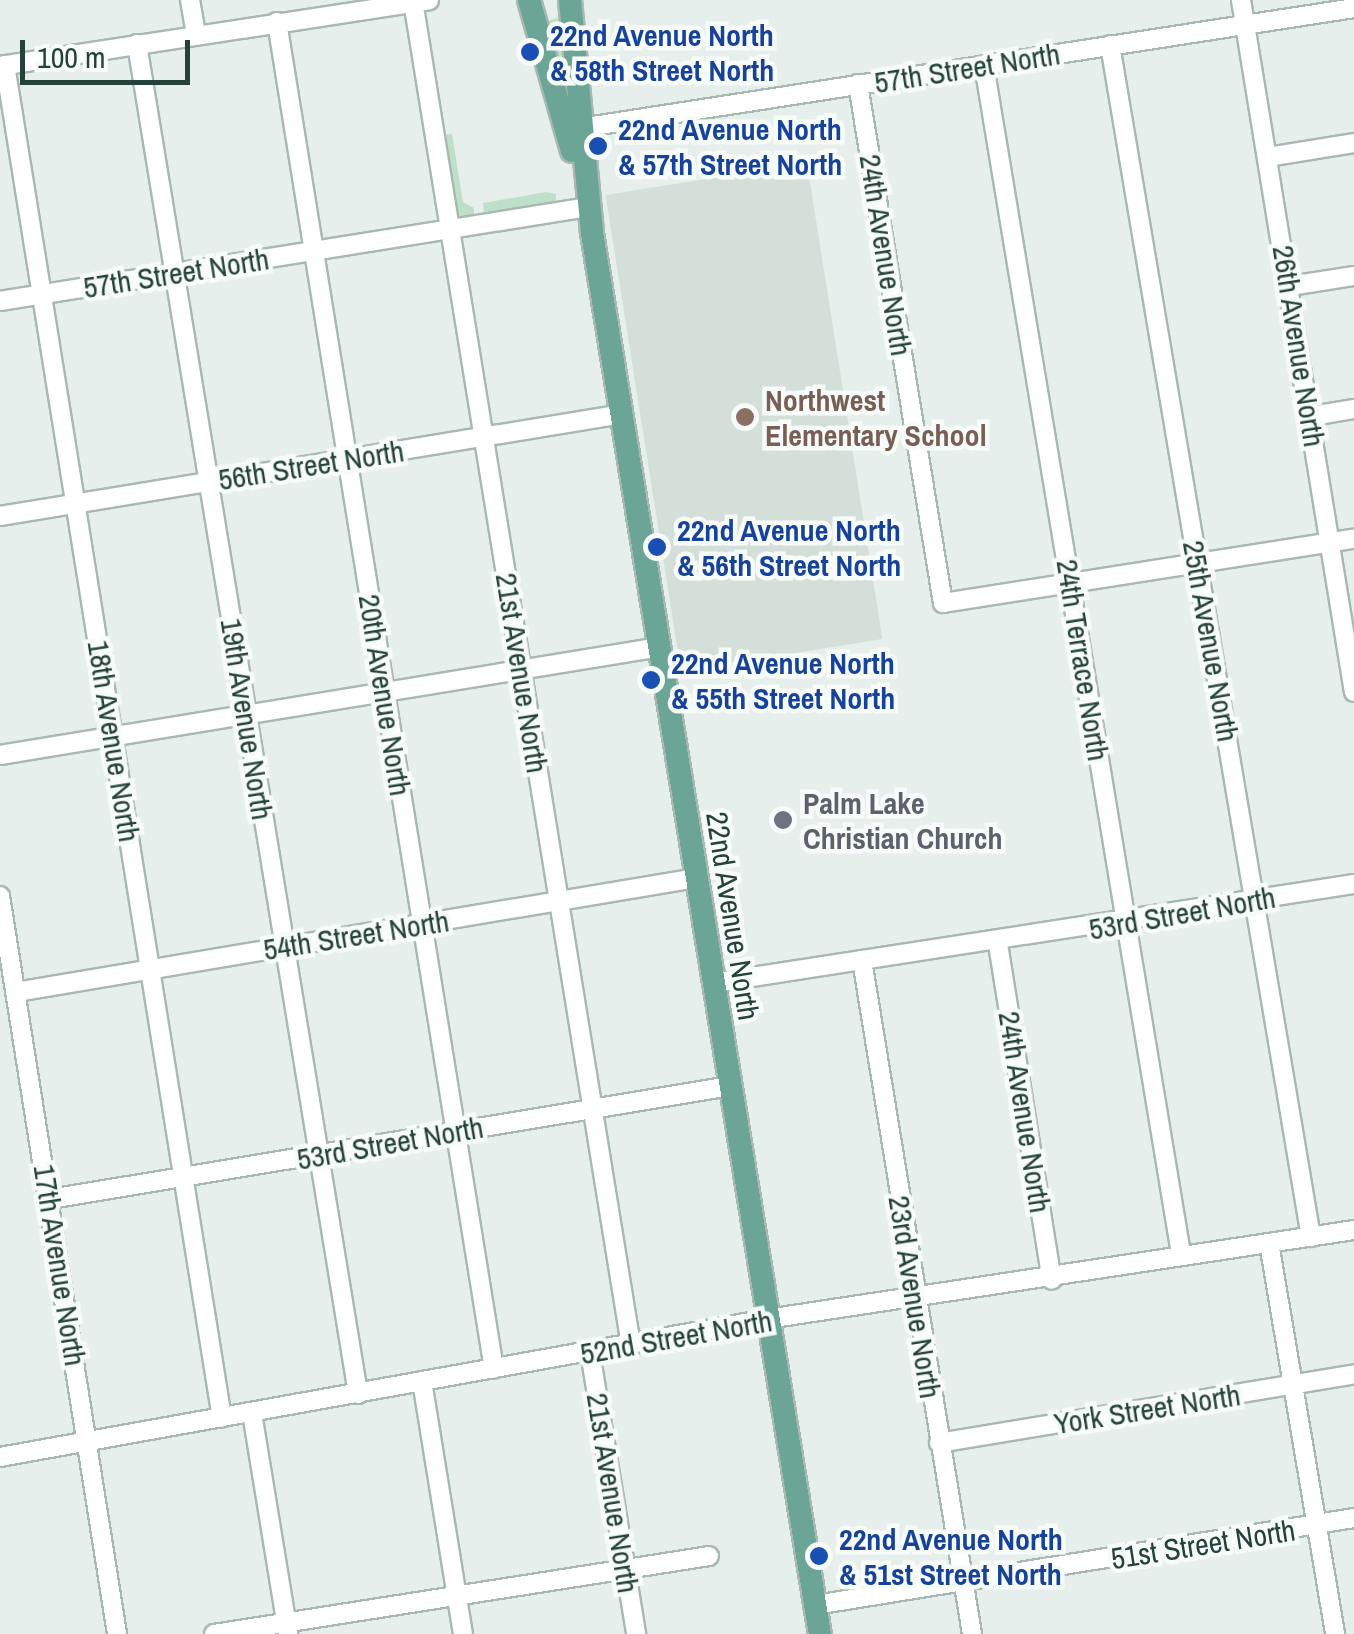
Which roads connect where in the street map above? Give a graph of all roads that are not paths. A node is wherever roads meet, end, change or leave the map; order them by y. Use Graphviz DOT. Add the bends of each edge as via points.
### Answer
graph roads {
  1 [pos="190,0"];
  2 [pos="415,0"];
  3 [pos="429,0"];
  4 [pos="529,0"];
  5 [pos="570,0"];
  6 [pos="1241,0"];
  7 [pos="1354,8"];
  8 [pos="277,22"];
  9 [pos="1245,24"];
  10 [pos="196,34"];
  11 [pos="137,44"];
  12 [pos="1110,46"];
  13 [pos="2,65"];
  14 [pos="984,65"];
  15 [pos="858,84"];
  16 [pos="580,128"];
  17 [pos="1354,143"];
  18 [pos="1268,157"];
  19 [pos="588,207"];
  20 [pos="450,229"];
  21 [pos="314,251"];
  22 [pos="174,273"];
  23 [pos="1354,276"];
  24 [pos="1290,286"];
  25 [pos="42,294"];
  26 [pos="0,301"];
  27 [pos="1354,409"];
  28 [pos="622,414"];
  29 [pos="1312,416"];
  30 [pos="484,437"];
  31 [pos="348,459"];
  32 [pos="208,482"];
  33 [pos="76,504"];
  34 [pos="0,516"];
  35 [pos="1354,539"];
  36 [pos="1329,543"];
  37 [pos="1198,564"];
  38 [pos="1070,584"];
  39 [pos="660,647"];
  40 [pos="522,670"];
  41 [pos="385,692"];
  42 [pos="1354,692"];
  43 [pos="247,715"];
  44 [pos="113,737"];
  45 [pos="0,755"];
  46 [pos="696,878"];
  47 [pos="1354,884"];
  48 [pos="0,896"];
  49 [pos="1254,900"];
  50 [pos="559,901"];
  51 [pos="1126,923"];
  52 [pos="422,924"];
  53 [pos="998,944"];
  54 [pos="285,947"];
  55 [pos="862,960"];
  56 [pos="150,970"];
  57 [pos="714,983"];
  58 [pos="16,992"];
  59 [pos="730,1086"];
  60 [pos="593,1109"];
  61 [pos="456,1132"];
  62 [pos="319,1156"];
  63 [pos="184,1178"];
  64 [pos="50,1199"];
  65 [pos="1354,1230"];
  66 [pos="1311,1237"];
  67 [pos="1269,1242"];
  68 [pos="1181,1254"];
  69 [pos="1052,1280"];
  70 [pos="915,1299"];
  71 [pos="767,1319"];
  72 [pos="631,1346"];
  73 [pos="590,1352"];
  74 [pos="494,1369"];
  75 [pos="1354,1374"];
  76 [pos="422,1382"];
  77 [pos="1295,1384"];
  78 [pos="358,1394"];
  79 [pos="252,1413"];
  80 [pos="222,1418"];
  81 [pos="88,1442"];
  82 [pos="939,1443"];
  83 [pos="0,1457"];
  84 [pos="1354,1518"];
  85 [pos="1316,1525"];
  86 [pos="709,1556"];
  87 [pos="625,1568"];
  88 [pos="964,1582"];
  89 [pos="456,1593"];
  90 [pos="815,1605"];
  91 [pos="287,1628"];
  92 [pos="117,1634"];
  93 [pos="214,1634"];
  94 [pos="463,1634"];
  95 [pos="636,1634"];
  96 [pos="820,1634"];
  97 [pos="972,1634"];
  98 [pos="1335,1634"];
  1 -- 10 [label="street"];
  2 -- 3 [label="street"];
  2 -- 8 [label="street"];
  2 -- 20 [label="street, 21st Avenue North"];
  4 -- 19 [label="main road, 22nd Avenue North"];
  5 -- 16 [label="main road, 22nd Avenue North"];
  6 -- 9 [label="street, 26th Avenue North"];
  7 -- 9 [label="street, 57th Street North"];
  8 -- 10 [label="street"];
  8 -- 21 [label="street, 20th Avenue North"];
  9 -- 12 [label="street, 57th Street North"];
  9 -- 18 [label="street, 26th Avenue North"];
  10 -- 11 [label="street"];
  11 -- 13 [label="street"];
  11 -- 22 [label="street, 19th Avenue North"];
  12 -- 14 [label="street, 57th Street North"];
  12 -- 37 [label="street, 25th Avenue North"];
  13 -- 25 [label="street, 18th Avenue North"];
  14 -- 15 [label="street, 57th Street North"];
  14 -- 38 [label="street, 24th Terrace North"];
  15 -- 16 [label="street, 57th Street North"];
  15 -- 38 [label="street, 24th Avenue North" via="944,603"];
  16 -- 19 [label="main road, 22nd Avenue North"];
  17 -- 18 [label="street"];
  18 -- 24 [label="street, 26th Avenue North"];
  19 -- 20 [label="street, 57th Street North"];
  19 -- 28 [label="main road, 22nd Avenue North"];
  20 -- 21 [label="street, 57th Street North"];
  20 -- 30 [label="street, 21st Avenue North"];
  21 -- 22 [label="street, 57th Street North"];
  21 -- 31 [label="street, 20th Avenue North"];
  22 -- 25 [label="street, 57th Street North"];
  22 -- 32 [label="street, 19th Avenue North"];
  23 -- 24 [label="street"];
  24 -- 29 [label="street, 26th Avenue North"];
  25 -- 26 [label="street, 57th Street North"];
  25 -- 33 [label="street, 18th Avenue North"];
  27 -- 29 [label="street"];
  28 -- 30 [label="street, 56th Street North"];
  28 -- 39 [label="main road, 22nd Avenue North"];
  29 -- 36 [label="street, 26th Avenue North"];
  30 -- 31 [label="street, 56th Street North"];
  30 -- 40 [label="street, 21st Avenue North"];
  31 -- 32 [label="street, 56th Street North"];
  31 -- 41 [label="street, 20th Avenue North"];
  32 -- 33 [label="street, 56th Street North"];
  32 -- 43 [label="street, 19th Avenue North"];
  33 -- 34 [label="street, 56th Street North"];
  33 -- 44 [label="street, 18th Avenue North"];
  35 -- 36 [label="street"];
  36 -- 37 [label="street"];
  36 -- 42 [label="street, 26th Avenue North"];
  37 -- 38 [label="street"];
  37 -- 49 [label="street, 25th Avenue North"];
  38 -- 51 [label="street, 24th Terrace North"];
  39 -- 40 [label="street"];
  39 -- 46 [label="main road, 22nd Avenue North"];
  40 -- 41 [label="street"];
  40 -- 50 [label="street, 21st Avenue North"];
  41 -- 43 [label="street"];
  41 -- 52 [label="street, 20th Avenue North"];
  43 -- 44 [label="street"];
  43 -- 54 [label="street, 19th Avenue North"];
  44 -- 45 [label="street"];
  44 -- 56 [label="street, 18th Avenue North"];
  46 -- 50 [label="street, 54th Street North"];
  46 -- 57 [label="main road, 22nd Avenue North"];
  47 -- 49 [label="street, 53rd Street North"];
  48 -- 58 [label="street, 17th Avenue North"];
  49 -- 51 [label="street, 53rd Street North"];
  49 -- 66 [label="street, 25th Avenue North"];
  50 -- 52 [label="street, 54th Street North"];
  50 -- 60 [label="street, 21st Avenue North"];
  51 -- 53 [label="street, 53rd Street North"];
  51 -- 68 [label="street, 24th Terrace North"];
  52 -- 54 [label="street, 54th Street North"];
  52 -- 61 [label="street, 20th Avenue North"];
  53 -- 55 [label="street, 53rd Street North"];
  53 -- 69 [label="street, 24th Avenue North"];
  54 -- 56 [label="street, 54th Street North"];
  54 -- 62 [label="street, 19th Avenue North"];
  55 -- 57 [label="street, 53rd Street North"];
  55 -- 70 [label="street, 23rd Avenue North"];
  56 -- 58 [label="street, 54th Street North"];
  56 -- 63 [label="street, 18th Avenue North"];
  57 -- 59 [label="main road, 22nd Avenue North"];
  58 -- 64 [label="street, 17th Avenue North"];
  59 -- 60 [label="street, 53rd Street North"];
  59 -- 71 [label="main road, 22nd Avenue North"];
  60 -- 61 [label="street, 53rd Street North"];
  60 -- 72 [label="street, 21st Avenue North"];
  61 -- 62 [label="street, 53rd Street North"];
  61 -- 74 [label="street, 20th Avenue North"];
  62 -- 63 [label="street, 53rd Street North"];
  62 -- 78 [label="street, 19th Avenue North"];
  63 -- 64 [label="street, 53rd Street North"];
  63 -- 80 [label="street, 18th Avenue North"];
  64 -- 81 [label="street, 17th Avenue North"];
  65 -- 66 [label="street, 52nd Street North"];
  66 -- 67 [label="street, 52nd Street North"];
  67 -- 68 [label="street, 52nd Street North"];
  67 -- 77 [label="street"];
  68 -- 69 [label="street, 52nd Street North"];
  69 -- 70 [label="street, 52nd Street North"];
  70 -- 71 [label="street, 52nd Street North"];
  70 -- 82 [label="street, 23rd Avenue North"];
  71 -- 72 [label="street, 52nd Street North"];
  71 -- 90 [label="main road, 22nd Avenue North"];
  72 -- 73 [label="street, 52nd Street North"];
  73 -- 74 [label="street, 52nd Street North"];
  73 -- 87 [label="street, 21st Avenue North"];
  74 -- 76 [label="street, 52nd Street North"];
  75 -- 77 [label="street, York Street North"];
  76 -- 78 [label="street, 52nd Street North"];
  76 -- 89 [label="street"];
  77 -- 82 [label="street, York Street North"];
  77 -- 85 [label="street"];
  78 -- 79 [label="street, 52nd Street North"];
  79 -- 80 [label="street, 52nd Street North"];
  79 -- 91 [label="street"];
  80 -- 81 [label="street, 52nd Street North"];
  81 -- 83 [label="street, 52nd Street North"];
  81 -- 92 [label="street, 17th Avenue North"];
  82 -- 88 [label="street, 23rd Avenue North"];
  84 -- 85 [label="street, 51st Street North"];
  85 -- 88 [label="street, 51st Street North"];
  85 -- 98 [label="street"];
  86 -- 87 [label="street"];
  87 -- 89 [label="street"];
  87 -- 95 [label="street, 21st Avenue North"];
  88 -- 90 [label="street, 51st Street North"];
  88 -- 97 [label="street, 23rd Avenue North"];
  89 -- 91 [label="street"];
  89 -- 94 [label="street"];
  90 -- 96 [label="main road, 22nd Avenue North"];
  91 -- 93 [label="street"];
}
